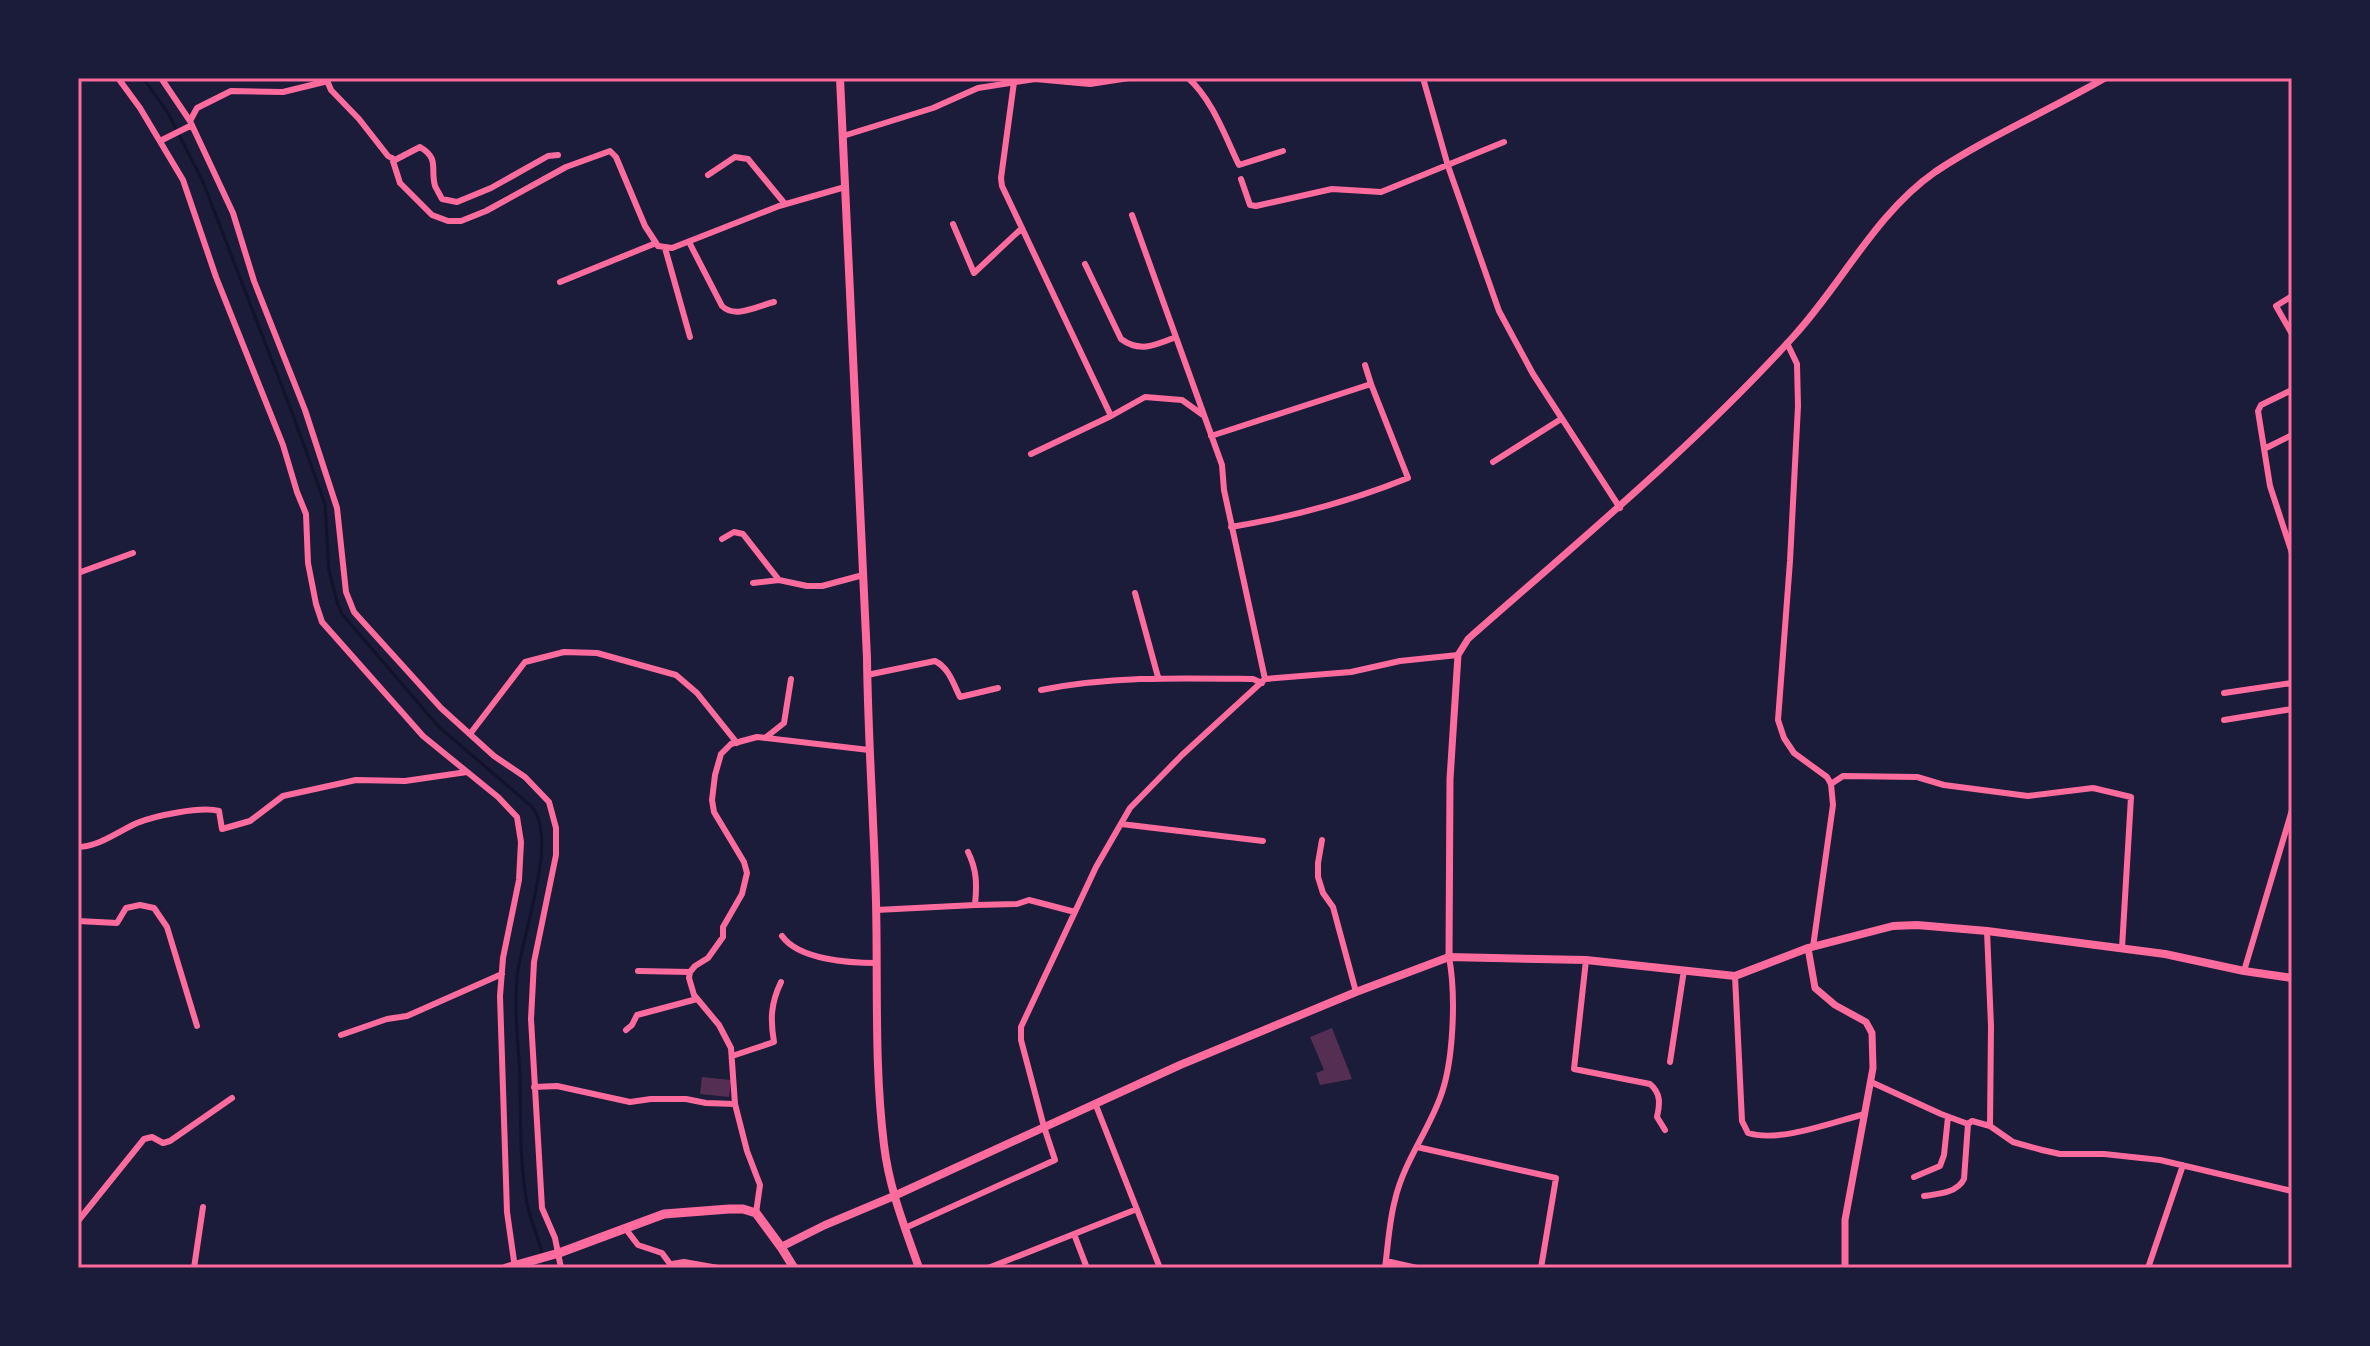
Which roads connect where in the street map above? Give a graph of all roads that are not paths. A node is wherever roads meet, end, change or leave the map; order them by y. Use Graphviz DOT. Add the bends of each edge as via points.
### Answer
graph roads {
  1 [pos="118,78"];
  2 [pos="161,78"];
  3 [pos="840,78"];
  4 [pos="1129,78"];
  5 [pos="1188,78"];
  6 [pos="1423,78"];
  7 [pos="2105,78"];
  8 [pos="327,80"];
  9 [pos="1084,80"];
  10 [pos="1014,82"];
  11 [pos="190,125"];
  12 [pos="843,136"];
  13 [pos="160,141"];
  14 [pos="1504,142"];
  15 [pos="1283,151"];
  16 [pos="558,155"];
  17 [pos="392,158"];
  18 [pos="1448,166"];
  19 [pos="708,175"];
  20 [pos="1241,179"];
  21 [pos="845,187"];
  22 [pos="785,204"];
  23 [pos="1132,215"];
  24 [pos="953,224"];
  25 [pos="1022,228"];
  26 [pos="689,242"];
  27 [pos="656,243"];
  28 [pos="665,248"];
  29 [pos="1085,264"];
  30 [pos="560,282"];
  31 [pos="2292,296"];
  32 [pos="774,302"];
  33 [pos="2292,334"];
  34 [pos="690,337"];
  35 [pos="1176,337"];
  36 [pos="1787,343"];
  37 [pos="1365,365"];
  38 [pos="1371,384"];
  39 [pos="2292,390"];
  40 [pos="1203,415"];
  41 [pos="1111,416"];
  42 [pos="1561,419"];
  43 [pos="2292,435"];
  44 [pos="1211,436"];
  45 [pos="2264,449"];
  46 [pos="1031,454"];
  47 [pos="1493,462"];
  48 [pos="1620,508"];
  49 [pos="2292,525"];
  50 [pos="1231,527"];
  51 [pos="2284,529"];
  52 [pos="722,539"];
  53 [pos="133,553"];
  54 [pos="2292,553"];
  55 [pos="78,573"];
  56 [pos="863,575"];
  57 [pos="779,580"];
  58 [pos="753,583"];
  59 [pos="1135,593"];
  60 [pos="1458,655"];
  61 [pos="867,675"];
  62 [pos="1158,677"];
  63 [pos="791,679"];
  64 [pos="1264,681"];
  65 [pos="2292,683"];
  66 [pos="998,688"];
  67 [pos="1041,690"];
  68 [pos="2224,693"];
  69 [pos="2292,709"];
  70 [pos="2224,720"];
  71 [pos="470,734"];
  72 [pos="765,738"];
  73 [pos="737,743"];
  74 [pos="869,750"];
  75 [pos="467,772"];
  76 [pos="1831,784"];
  77 [pos="2292,810"];
  78 [pos="1121,824"];
  79 [pos="1322,840"];
  80 [pos="1263,841"];
  81 [pos="78,847"];
  82 [pos="968,852"];
  83 [pos="975,905"];
  84 [pos="876,910"];
  85 [pos="1075,912"];
  86 [pos="78,921"];
  87 [pos="1987,931"];
  88 [pos="782,936"];
  89 [pos="1810,948"];
  90 [pos="2122,948"];
  91 [pos="1449,957"];
  92 [pos="1586,960"];
  93 [pos="877,963"];
  94 [pos="1684,970"];
  95 [pos="638,971"];
  96 [pos="2244,971"];
  97 [pos="690,972"];
  98 [pos="502,974"];
  99 [pos="1735,976"];
  100 [pos="2292,978"];
  101 [pos="781,982"];
  102 [pos="1356,992"];
  103 [pos="697,999"];
  104 [pos="197,1026"];
  105 [pos="626,1030"];
  106 [pos="341,1035"];
  107 [pos="732,1056"];
  108 [pos="1670,1062"];
  109 [pos="1871,1082"];
  110 [pos="534,1087"];
  111 [pos="232,1098"];
  112 [pos="1095,1103"];
  113 [pos="735,1104"];
  114 [pos="1865,1114"];
  115 [pos="1948,1117"];
  116 [pos="1968,1124"];
  117 [pos="1990,1126"];
  118 [pos="1044,1127"];
  119 [pos="1665,1130"];
  120 [pos="1417,1147"];
  121 [pos="2183,1165"];
  122 [pos="1914,1177"];
  123 [pos="2292,1191"];
  124 [pos="894,1196"];
  125 [pos="1924,1196"];
  126 [pos="203,1207"];
  127 [pos="1137,1209"];
  128 [pos="756,1213"];
  129 [pos="78,1221"];
  130 [pos="625,1228"];
  131 [pos="905,1228"];
  132 [pos="1074,1234"];
  133 [pos="781,1247"];
  134 [pos="559,1253"];
  135 [pos="1385,1265"];
  136 [pos="672,1266"];
  137 [pos="194,1268"];
  138 [pos="512,1268"];
  139 [pos="561,1268"];
  140 [pos="718,1268"];
  141 [pos="794,1268"];
  142 [pos="919,1268"];
  143 [pos="988,1268"];
  144 [pos="1087,1268"];
  145 [pos="1160,1268"];
  146 [pos="1417,1268"];
  147 [pos="1541,1268"];
  148 [pos="1845,1268"];
  149 [pos="2148,1268"];
  1 -- 13 [label="street"];
  2 -- 11 [label="street"];
  3 -- 12 [label="main road"];
  4 -- 9 [label="street"];
  5 -- 15 [label="street" via="1198,86 1239,165"];
  6 -- 18 [label="street"];
  7 -- 36 [label="street" via="1935,173 1903,199"];
  8 -- 11 [label="street" via="283,92 231,91 197,108"];
  8 -- 17 [label="street"];
  9 -- 10 [label="street"];
  10 -- 12 [label="street" via="978,88"];
  10 -- 25 [label="street" via="1001,178"];
  11 -- 13 [label="street"];
  11 -- 71 [label="street" via="233,213 310,424 337,508 346,592 354,612"];
  12 -- 21 [label="main road"];
  13 -- 75 [label="street" via="183,180 283,445 306,514 308,563 322,622 423,736"];
  14 -- 18 [label="street"];
  16 -- 17 [label="street" via="457,202 442,199 435,187 428,152 420,147"];
  17 -- 27 [label="street" via="400,183 432,215 461,221 566,167 610,151"];
  18 -- 20 [label="street" via="1381,192 1332,189 1260,206 1247,202"];
  18 -- 42 [label="street" via="1499,311"];
  19 -- 22 [label="street" via="735,157 748,159"];
  21 -- 22 [label="street"];
  21 -- 56 [label="main road"];
  22 -- 26 [label="street"];
  23 -- 35 [label="street"];
  24 -- 25 [label="street" via="974,273"];
  25 -- 41 [label="street"];
  26 -- 28 [label="street"];
  26 -- 32 [label="street" via="727,311"];
  27 -- 28 [label="street"];
  27 -- 30 [label="street"];
  28 -- 34 [label="street"];
  29 -- 35 [label="street" via="1121,339 1146,348"];
  31 -- 33 [label="street" via="2276,306"];
  35 -- 40 [label="street"];
  36 -- 48 [label="street"];
  36 -- 76 [label="street" via="1797,364 1798,406 1778,720 1794,753"];
  37 -- 38 [label="street"];
  38 -- 44 [label="street"];
  38 -- 50 [label="street" via="1408,478 1362,497"];
  39 -- 45 [label="street" via="2259,408"];
  40 -- 41 [label="street" via="1182,400 1145,397"];
  40 -- 44 [label="street"];
  41 -- 46 [label="street"];
  42 -- 47 [label="street"];
  42 -- 48 [label="street"];
  43 -- 45 [label="street"];
  44 -- 50 [label="street" via="1222,465"];
  45 -- 51 [label="street"];
  48 -- 60 [label="street" via="1468,639"];
  49 -- 51 [label="street"];
  50 -- 64 [label="street"];
  51 -- 54 [label="street"];
  52 -- 57 [label="street" via="734,532 743,534"];
  53 -- 55 [label="street"];
  56 -- 57 [label="street" via="822,586"];
  56 -- 61 [label="main road"];
  57 -- 58 [label="street"];
  59 -- 62 [label="street"];
  60 -- 64 [label="street"];
  60 -- 91 [label="street" via="1450,779"];
  61 -- 66 [label="street" via="935,661 948,672 960,697"];
  61 -- 74 [label="main road"];
  62 -- 64 [label="street"];
  62 -- 67 [label="street"];
  63 -- 72 [label="street" via="784,723"];
  64 -- 78 [label="street" via="1142,794"];
  65 -- 68 [label="street"];
  69 -- 70 [label="street"];
  71 -- 73 [label="street" via="525,662 564,652 597,653 676,675"];
  71 -- 110 [label="street" via="542,793 556,828 556,855 534,962"];
  72 -- 73 [label="street"];
  72 -- 74 [label="street"];
  73 -- 97 [label="street" via="721,754 712,800 747,873 723,937"];
  74 -- 84 [label="main road"];
  75 -- 81 [label="street" via="405,781 356,780 283,796 250,821 222,829 219,811 213,809 141,821 91,846"];
  75 -- 98 [label="street" via="517,817 519,880"];
  76 -- 89 [label="street" via="1833,805"];
  76 -- 90 [label="street" via="1843,776 1917,777 2028,796 2093,788 2131,797"];
  77 -- 96 [label="street"];
  78 -- 80 [label="street"];
  78 -- 85 [label="street"];
  79 -- 102 [label="street" via="1318,877 1333,907"];
  82 -- 83 [label="street" via="975,866"];
  83 -- 84 [label="street"];
  83 -- 85 [label="street" via="1029,900"];
  84 -- 93 [label="main road"];
  85 -- 118 [label="street" via="1021,1027"];
  86 -- 104 [label="street" via="117,923 126,908 154,908 167,927"];
  87 -- 89 [label="main road" via="1893,926"];
  87 -- 90 [label="main road"];
  87 -- 117 [label="street"];
  88 -- 93 [label="street" via="817,957"];
  89 -- 99 [label="main road"];
  89 -- 109 [label="street" via="1815,988 1866,1022 1872,1033"];
  90 -- 96 [label="main road"];
  91 -- 92 [label="main road"];
  91 -- 102 [label="main road"];
  91 -- 120 [label="street" via="1454,1011 1448,1062 1441,1096"];
  92 -- 94 [label="main road"];
  92 -- 119 [label="street" via="1574,1069 1650,1084 1657,1089 1657,1117"];
  93 -- 124 [label="main road" via="883,1131"];
  94 -- 99 [label="main road"];
  94 -- 108 [label="street"];
  95 -- 97 [label="street"];
  96 -- 100 [label="main road"];
  97 -- 103 [label="street"];
  98 -- 106 [label="street" via="407,1016"];
  98 -- 138 [label="street" via="504,1155"];
  99 -- 114 [label="street" via="1742,1121 1748,1133 1787,1134"];
  101 -- 107 [label="street" via="770,1019 774,1042"];
  102 -- 112 [label="main road"];
  103 -- 105 [label="street" via="637,1015"];
  103 -- 107 [label="street" via="719,1025"];
  107 -- 113 [label="street"];
  109 -- 114 [label="street"];
  109 -- 115 [label="street"];
  110 -- 113 [label="street" via="557,1086 630,1102 686,1099"];
  110 -- 134 [label="street" via="542,1208"];
  111 -- 129 [label="street" via="170,1141 144,1139"];
  112 -- 118 [label="main road"];
  112 -- 127 [label="street"];
  113 -- 128 [label="street" via="760,1185"];
  114 -- 148 [label="street" via="1845,1220"];
  115 -- 116 [label="street"];
  115 -- 122 [label="street" via="1940,1166"];
  116 -- 117 [label="street"];
  116 -- 125 [label="street" via="1961,1185"];
  117 -- 121 [label="street" via="2013,1142 2060,1154"];
  118 -- 124 [label="main road"];
  118 -- 131 [label="street" via="1055,1160"];
  120 -- 135 [label="street" via="1395,1198"];
  120 -- 147 [label="street" via="1556,1178"];
  121 -- 123 [label="street"];
  121 -- 149 [label="street"];
  124 -- 131 [label="main road"];
  124 -- 133 [label="main road"];
  126 -- 137 [label="street"];
  127 -- 132 [label="street"];
  127 -- 145 [label="street"];
  128 -- 130 [label="main road" via="697,1210 664,1214"];
  128 -- 133 [label="main road"];
  130 -- 134 [label="main road"];
  130 -- 136 [label="street" via="638,1245 662,1253"];
  131 -- 142 [label="main road"];
  132 -- 143 [label="street"];
  132 -- 144 [label="street"];
  133 -- 141 [label="main road"];
  134 -- 138 [label="main road"];
  134 -- 139 [label="street"];
  135 -- 146 [label="street"];
  136 -- 140 [label="street" via="684,1262"];
}
